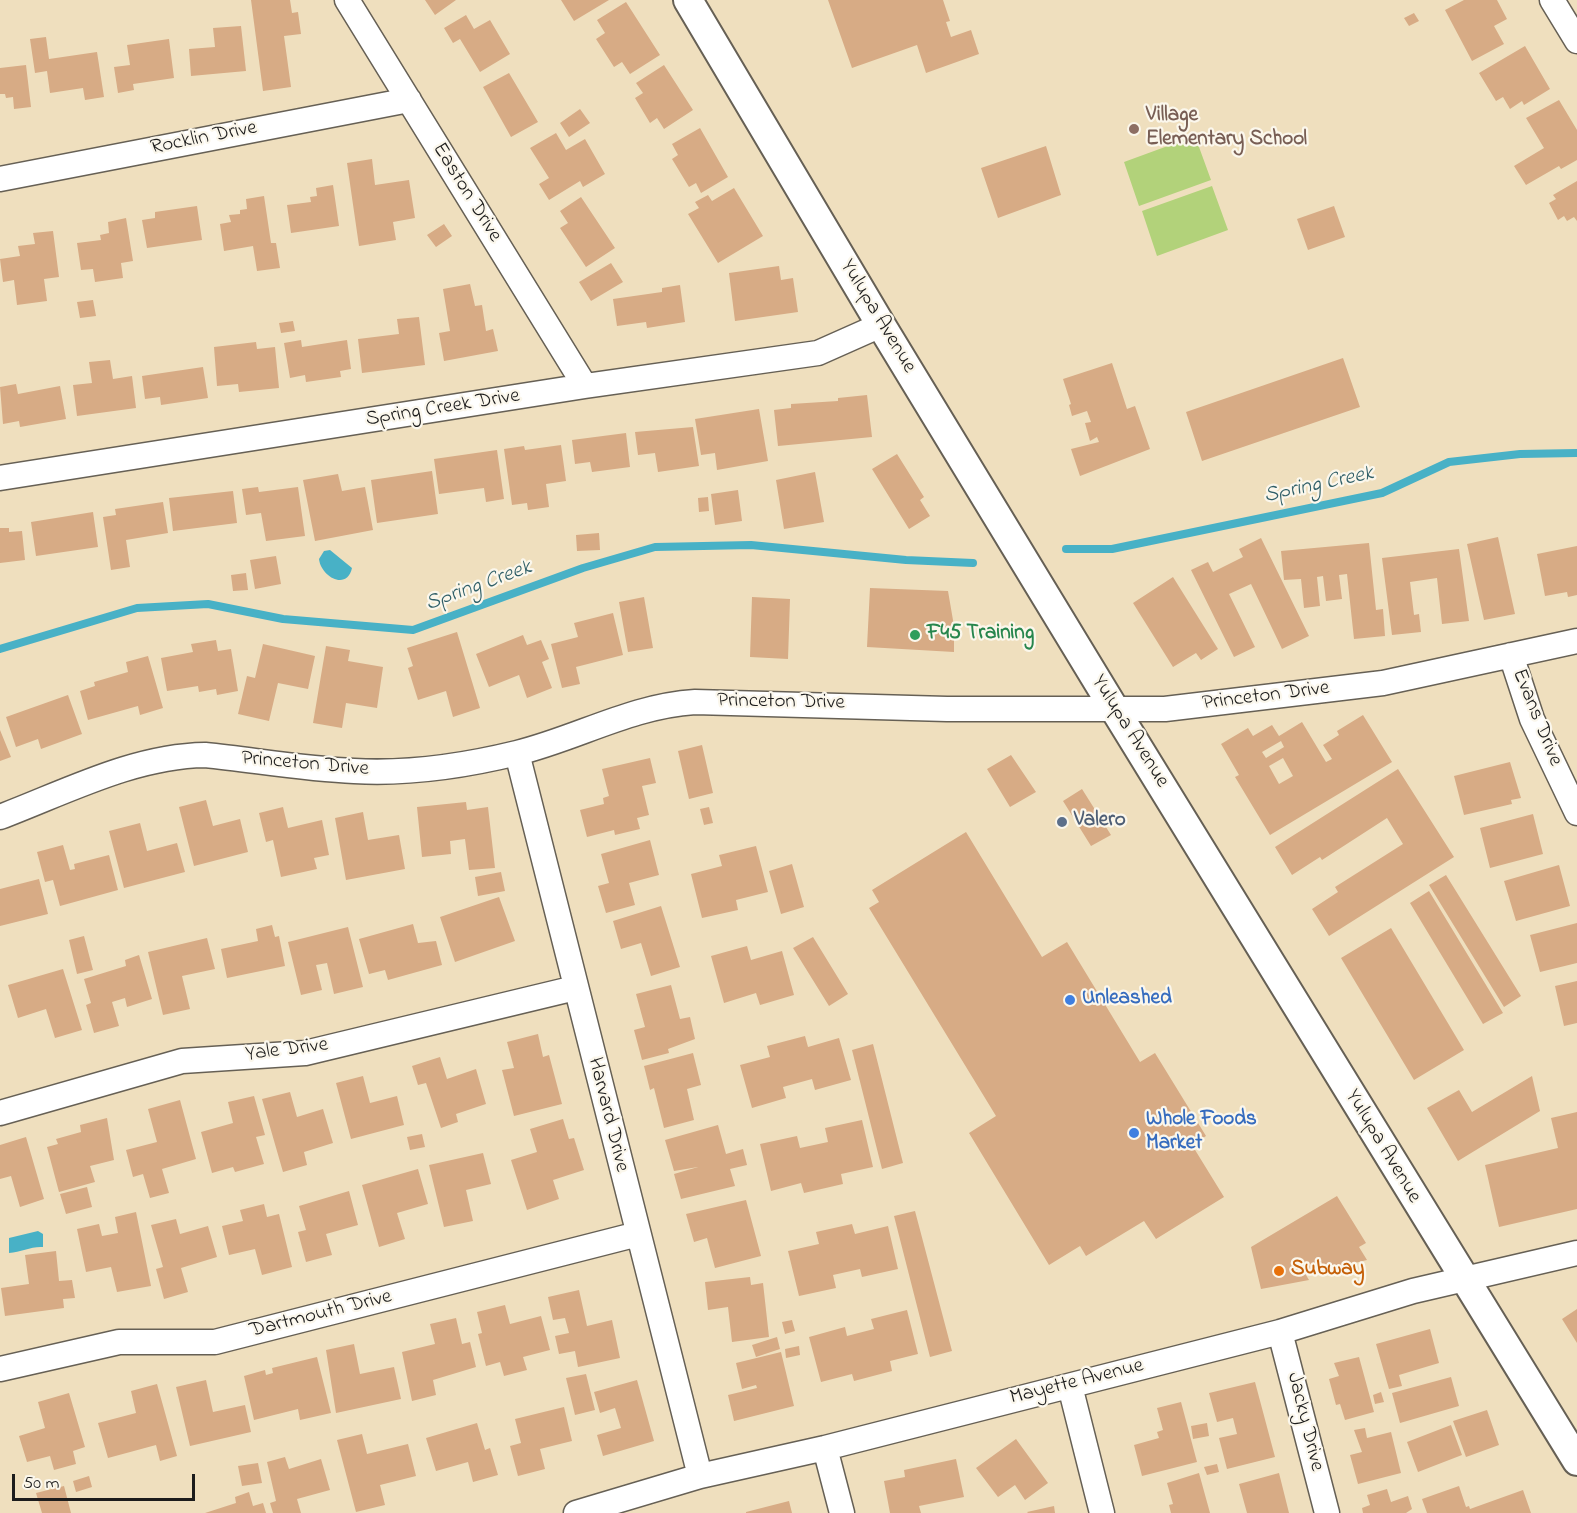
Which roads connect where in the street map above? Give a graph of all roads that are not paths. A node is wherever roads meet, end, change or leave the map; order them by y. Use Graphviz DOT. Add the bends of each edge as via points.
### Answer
graph roads {
  1 [pos="347,0"];
  2 [pos="688,0"];
  3 [pos="1552,0"];
  4 [pos="1577,41"];
  5 [pos="409,100"];
  6 [pos="0,179"];
  7 [pos="881,325"];
  8 [pos="585,386"];
  9 [pos="0,478"];
  10 [pos="1577,641"];
  11 [pos="1510,655"];
  12 [pos="1115,710"];
  13 [pos="517,753"];
  14 [pos="1577,813"];
  15 [pos="0,817"];
  16 [pos="575,988"];
  17 [pos="0,1113"];
  18 [pos="638,1234"];
  19 [pos="1577,1253"];
  20 [pos="1463,1279"];
  21 [pos="1280,1332"];
  22 [pos="0,1369"];
  23 [pos="1070,1386"];
  24 [pos="825,1448"];
  25 [pos="1577,1461"];
  26 [pos="700,1476"];
  27 [pos="578,1513"];
  28 [pos="842,1513"];
  29 [pos="1102,1513"];
  30 [pos="1327,1513"];
  1 -- 5 [label="street, Easton Drive"];
  2 -- 7 [label="street, Yulupa Avenue"];
  3 -- 4 [label="street"];
  5 -- 6 [label="street, Rocklin Drive"];
  5 -- 8 [label="street, Easton Drive"];
  7 -- 8 [label="street, Spring Creek Drive" via="818,353"];
  7 -- 12 [label="street, Yulupa Avenue"];
  8 -- 9 [label="street, Spring Creek Drive"];
  10 -- 11 [label="street, Princeton Drive"];
  11 -- 12 [label="street, Princeton Drive" via="1383,683 1165,709"];
  11 -- 14 [label="street, Evans Drive" via="1532,719"];
  12 -- 13 [label="street, Princeton Drive" via="684,703 630,713"];
  12 -- 20 [label="street, Yulupa Avenue"];
  13 -- 15 [label="street, Princeton Drive" via="462,764 374,772 181,756 142,763"];
  13 -- 16 [label="street, Harvard Drive"];
  16 -- 17 [label="street, Yale Drive" via="305,1053 182,1061"];
  16 -- 18 [label="street, Harvard Drive"];
  18 -- 22 [label="street, Dartmouth Drive" via="214,1342 119,1342"];
  18 -- 26 [label="street, Harvard Drive"];
  19 -- 20 [label="street, Mayette Avenue"];
  20 -- 21 [label="street, Mayette Avenue"];
  20 -- 25 [label="street, Yulupa Avenue"];
  21 -- 23 [label="street, Mayette Avenue"];
  21 -- 30 [label="street, Jacky Drive"];
  23 -- 24 [label="street, Mayette Avenue"];
  23 -- 29 [label="street"];
  24 -- 26 [label="street, Mayette Avenue"];
  24 -- 28 [label="street"];
  26 -- 27 [label="street, Mayette Avenue"];
}
